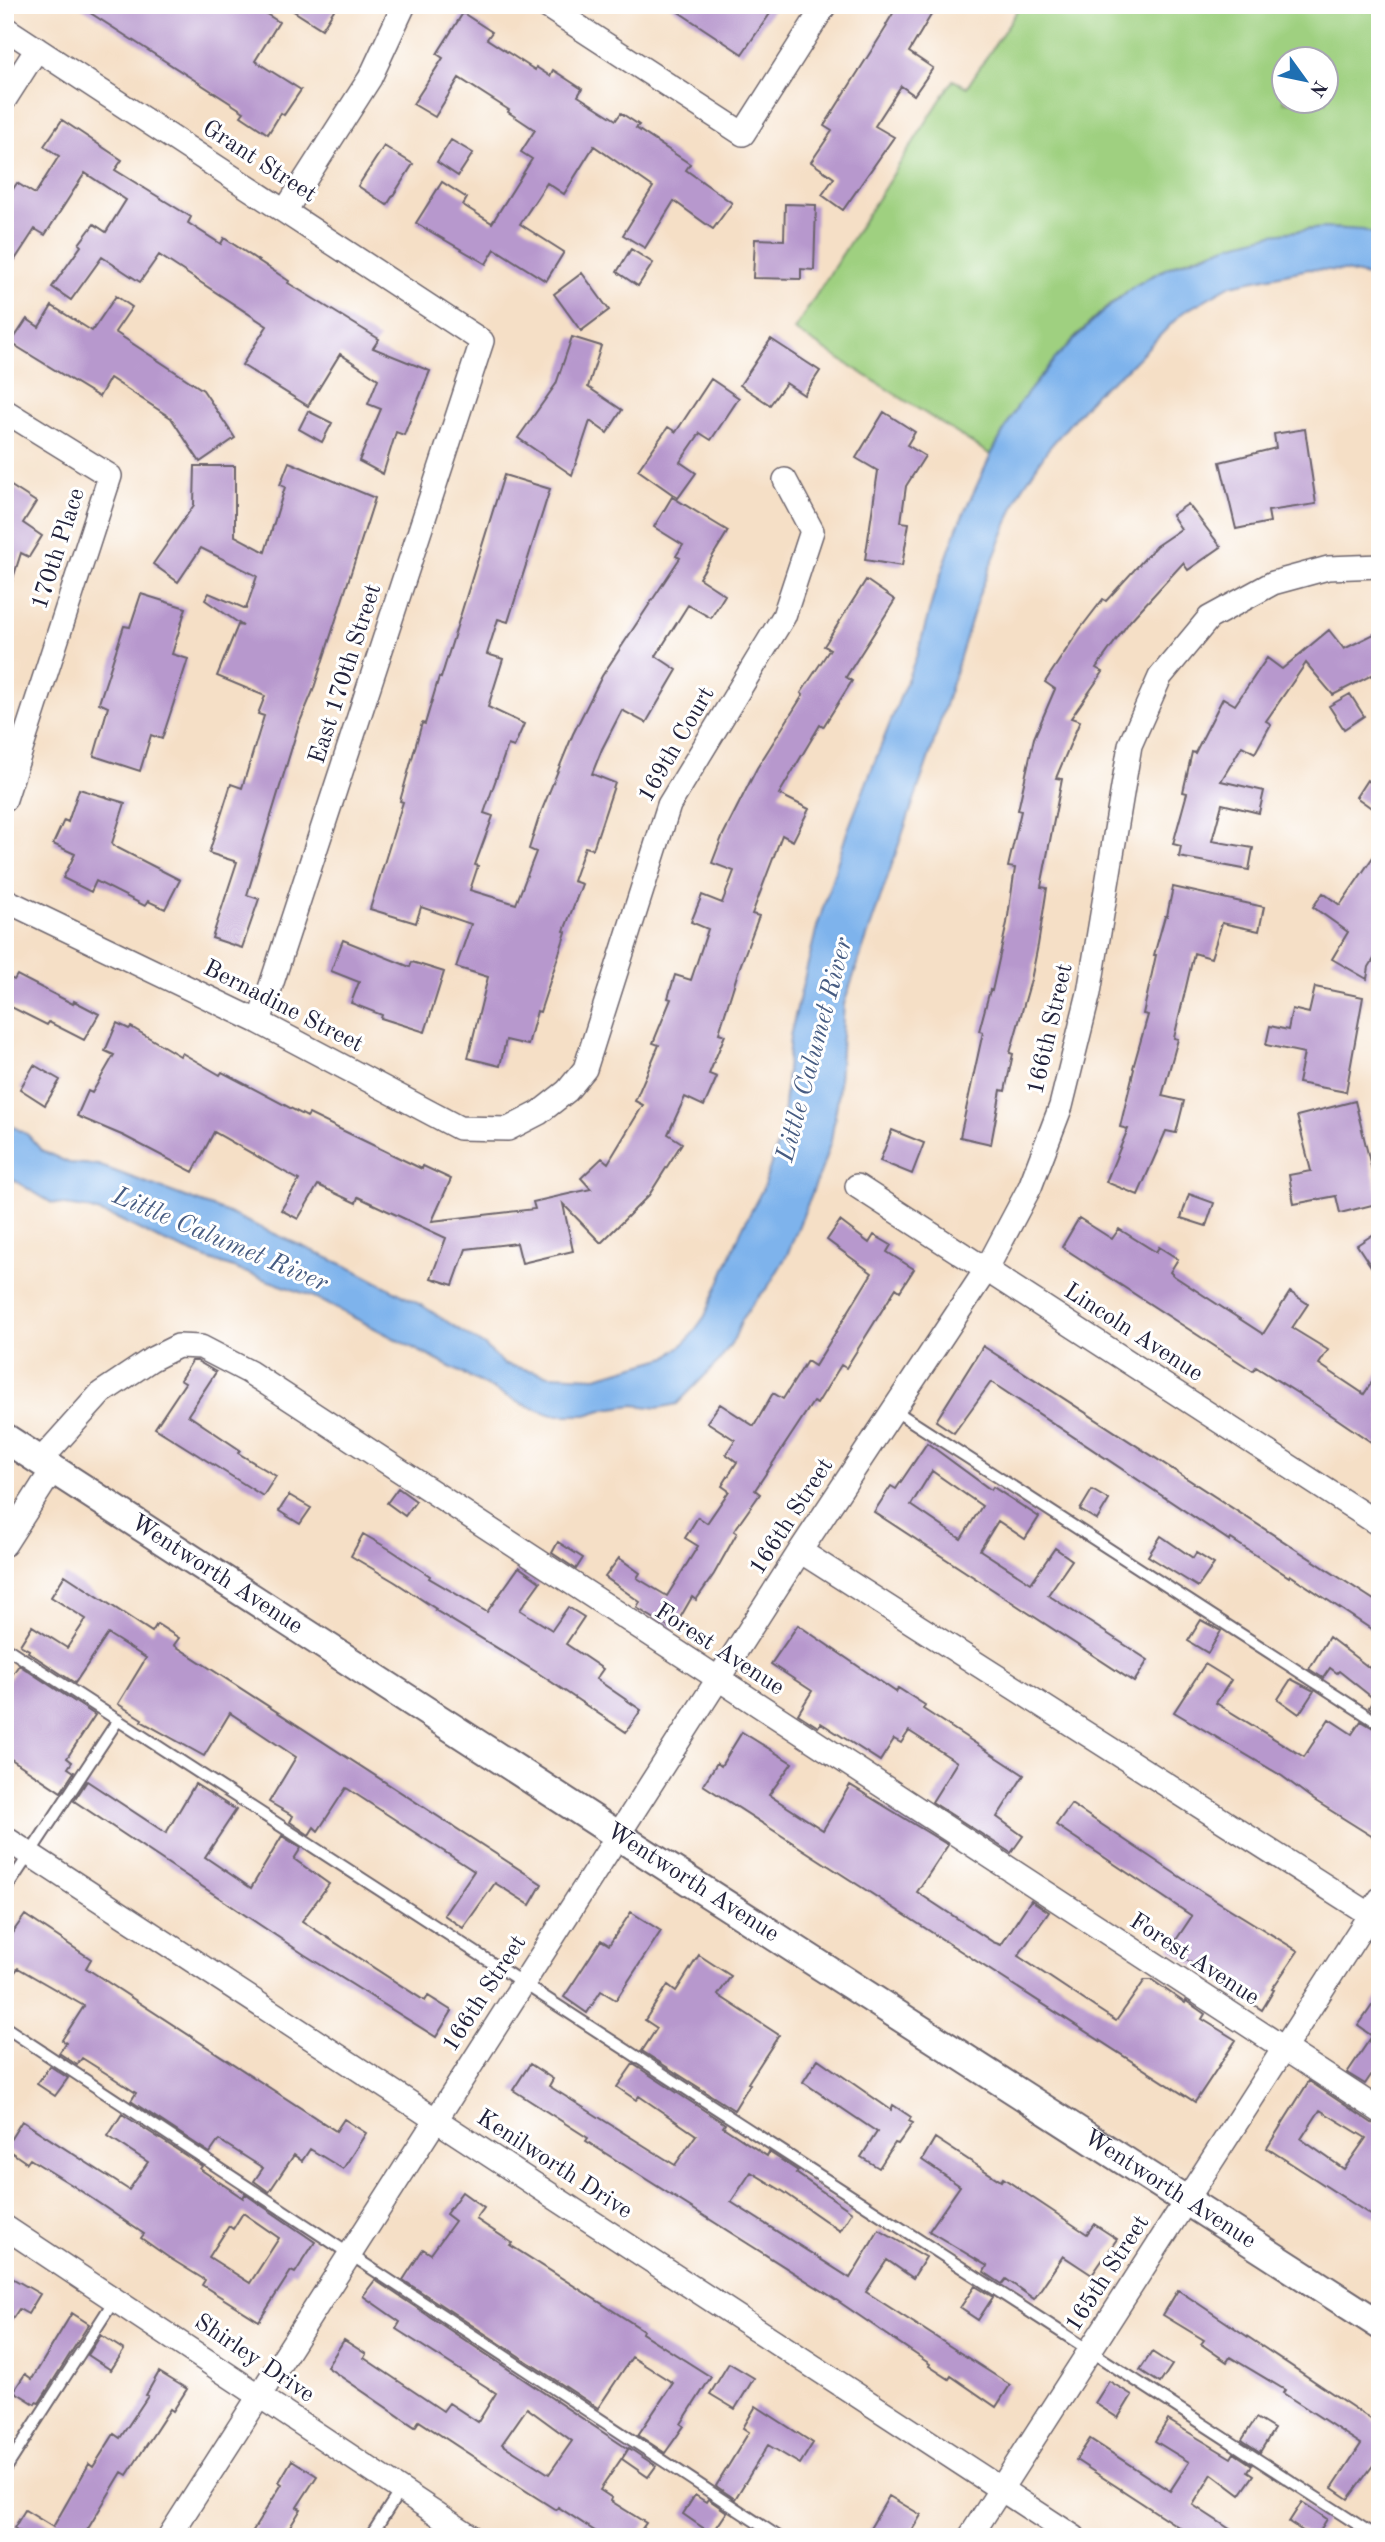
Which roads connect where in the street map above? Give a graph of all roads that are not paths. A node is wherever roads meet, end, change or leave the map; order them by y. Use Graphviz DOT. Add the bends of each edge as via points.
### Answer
graph roads {
  1 [pos="404,5"];
  2 [pos="545,5"];
  3 [pos="825,5"];
  4 [pos="5,28"];
  5 [pos="37,49"];
  6 [pos="5,99"];
  7 [pos="285,211"];
  8 [pos="482,341"];
  9 [pos="5,411"];
  10 [pos="785,480"];
  11 [pos="1380,566"];
  12 [pos="5,799"];
  13 [pos="5,900"];
  14 [pos="259,1022"];
  15 [pos="539,1113"];
  16 [pos="858,1186"];
  17 [pos="986,1270"];
  18 [pos="894,1410"];
  19 [pos="5,1438"];
  20 [pos="46,1465"];
  21 [pos="1380,1525"];
  22 [pos="5,1544"];
  23 [pos="800,1551"];
  24 [pos="5,1647"];
  25 [pos="718,1681"];
  26 [pos="118,1720"];
  27 [pos="1380,1724"];
  28 [pos="619,1836"];
  29 [pos="5,1838"];
  30 [pos="29,1853"];
  31 [pos="5,1891"];
  32 [pos="1376,1911"];
  33 [pos="524,1982"];
  34 [pos="5,2027"];
  35 [pos="1283,2049"];
  36 [pos="1380,2111"];
  37 [pos="435,2119"];
  38 [pos="1186,2201"];
  39 [pos="5,2227"];
  40 [pos="350,2254"];
  41 [pos="115,2299"];
  42 [pos="1380,2325"];
  43 [pos="1090,2351"];
  44 [pos="261,2395"];
  45 [pos="5,2470"];
  46 [pos="401,2489"];
  47 [pos="1002,2489"];
  48 [pos="169,2537"];
  49 [pos="370,2537"];
  50 [pos="472,2537"];
  51 [pos="779,2537"];
  52 [pos="970,2537"];
  53 [pos="1074,2537"];
  54 [pos="1377,2537"];
  1 -- 7 [label="street" via="370,78"];
  2 -- 3 [label="street" via="743,134"];
  4 -- 5 [label="street, Grant Street"];
  5 -- 6 [label="street"];
  5 -- 7 [label="street, Grant Street"];
  7 -- 8 [label="street, Grant Street"];
  8 -- 14 [label="street, East 170th Street"];
  9 -- 12 [label="street, 170th Place" via="110,476"];
  10 -- 15 [label="street, 169th Court" via="812,531 784,616 669,806 585,1069"];
  11 -- 17 [label="street, 166th Street" via="1328,568 1273,583 1209,618 1160,677 1130,746 1089,993 1061,1106 1030,1187"];
  13 -- 14 [label="street, Bernadine Street"];
  14 -- 15 [label="street, Bernadine Street" via="459,1128 508,1129"];
  16 -- 17 [label="street, Lincoln Avenue"];
  17 -- 18 [label="street, 166th Street"];
  17 -- 21 [label="street, Lincoln Avenue"];
  18 -- 23 [label="street, 166th Street"];
  18 -- 27 [label="lane"];
  19 -- 20 [label="street, Wentworth Avenue"];
  20 -- 22 [label="street, Forest Avenue"];
  20 -- 25 [label="street, Forest Avenue" via="101,1393 178,1346 201,1347 249,1373"];
  20 -- 28 [label="street, Wentworth Avenue"];
  23 -- 25 [label="street, 166th Street"];
  23 -- 32 [label="street"];
  24 -- 26 [label="lane"];
  25 -- 28 [label="street, 166th Street"];
  25 -- 35 [label="street, Forest Avenue"];
  26 -- 30 [label="lane"];
  26 -- 33 [label="lane"];
  28 -- 33 [label="street, 166th Street"];
  28 -- 38 [label="street, Wentworth Avenue"];
  29 -- 30 [label="street, Kenilworth Drive"];
  30 -- 31 [label="lane"];
  30 -- 37 [label="street, Kenilworth Drive"];
  32 -- 35 [label="street, 165th Street"];
  33 -- 37 [label="street, 166th Street"];
  33 -- 43 [label="lane"];
  34 -- 40 [label="lane"];
  35 -- 36 [label="street, Forest Avenue"];
  35 -- 38 [label="street, 165th Street"];
  37 -- 40 [label="street, 166th Street"];
  37 -- 47 [label="street, Kenilworth Drive"];
  38 -- 42 [label="street, Wentworth Avenue"];
  38 -- 43 [label="street, 165th Street"];
  39 -- 41 [label="street, Shirley Drive"];
  40 -- 44 [label="street, 166th Street"];
  40 -- 51 [label="lane"];
  41 -- 44 [label="street, Shirley Drive"];
  41 -- 45 [label="lane"];
  43 -- 47 [label="street, 165th Street"];
  43 -- 54 [label="lane"];
  44 -- 46 [label="street, Shirley Drive"];
  44 -- 48 [label="street, 166th Street"];
  46 -- 49 [label="lane"];
  46 -- 50 [label="street, Shirley Drive"];
  47 -- 52 [label="street, 165th Street"];
  47 -- 53 [label="street, Kenilworth Drive"];
}
